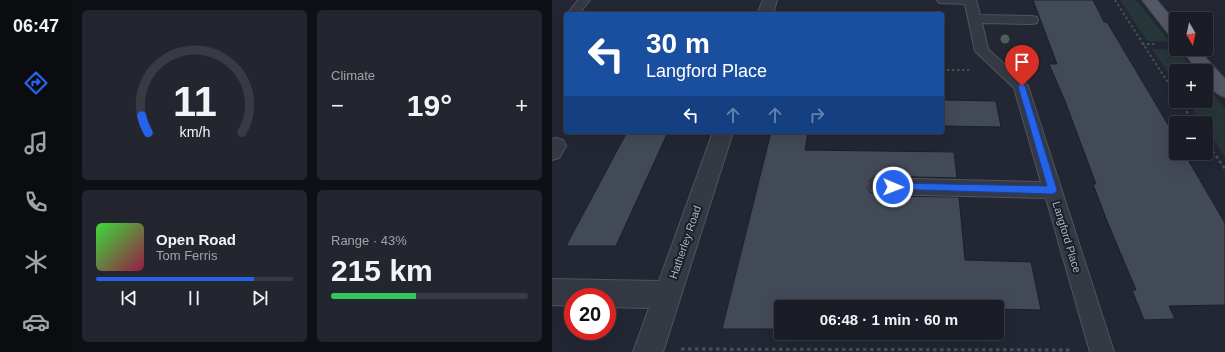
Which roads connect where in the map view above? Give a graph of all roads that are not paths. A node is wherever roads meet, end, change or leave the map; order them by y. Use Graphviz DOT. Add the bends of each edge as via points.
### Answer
graph roads {
  1 [pos="584,0"];
  2 [pos="770,0"];
  3 [pos="943,0"];
  4 [pos="970,0"];
  5 [pos="1149,0"];
  6 [pos="575,12"];
  7 [pos="766,12"];
  8 [pos="975,19"];
  9 [pos="1032,20"];
  10 [pos="1169,24"];
  11 [pos="1195,56"];
  12 [pos="1225,91"];
  13 [pos="722,134"];
  14 [pos="878,186"];
  15 [pos="1053,190"];
  16 [pos="552,292"];
  17 [pos="667,295"];
  18 [pos="648,351"];
  19 [pos="1102,351"];
  1 -- 6 [label="lane"];
  2 -- 7 [label="street"];
  3 -- 4 [label="lane, Langford Place"];
  4 -- 8 [label="lane, Langford Place"];
  5 -- 10 [label="main road"];
  8 -- 9 [label="lane"];
  8 -- 15 [label="lane, Langford Place" via="982,51 1022,86"];
  11 -- 12 [label="main road"];
  13 -- 17 [label="street, Hatherley Road"];
  14 -- 15 [label="lane"];
  15 -- 19 [label="lane, Langford Place"];
  16 -- 17 [label="street"];
  17 -- 18 [label="street, Hatherley Road"];
}
